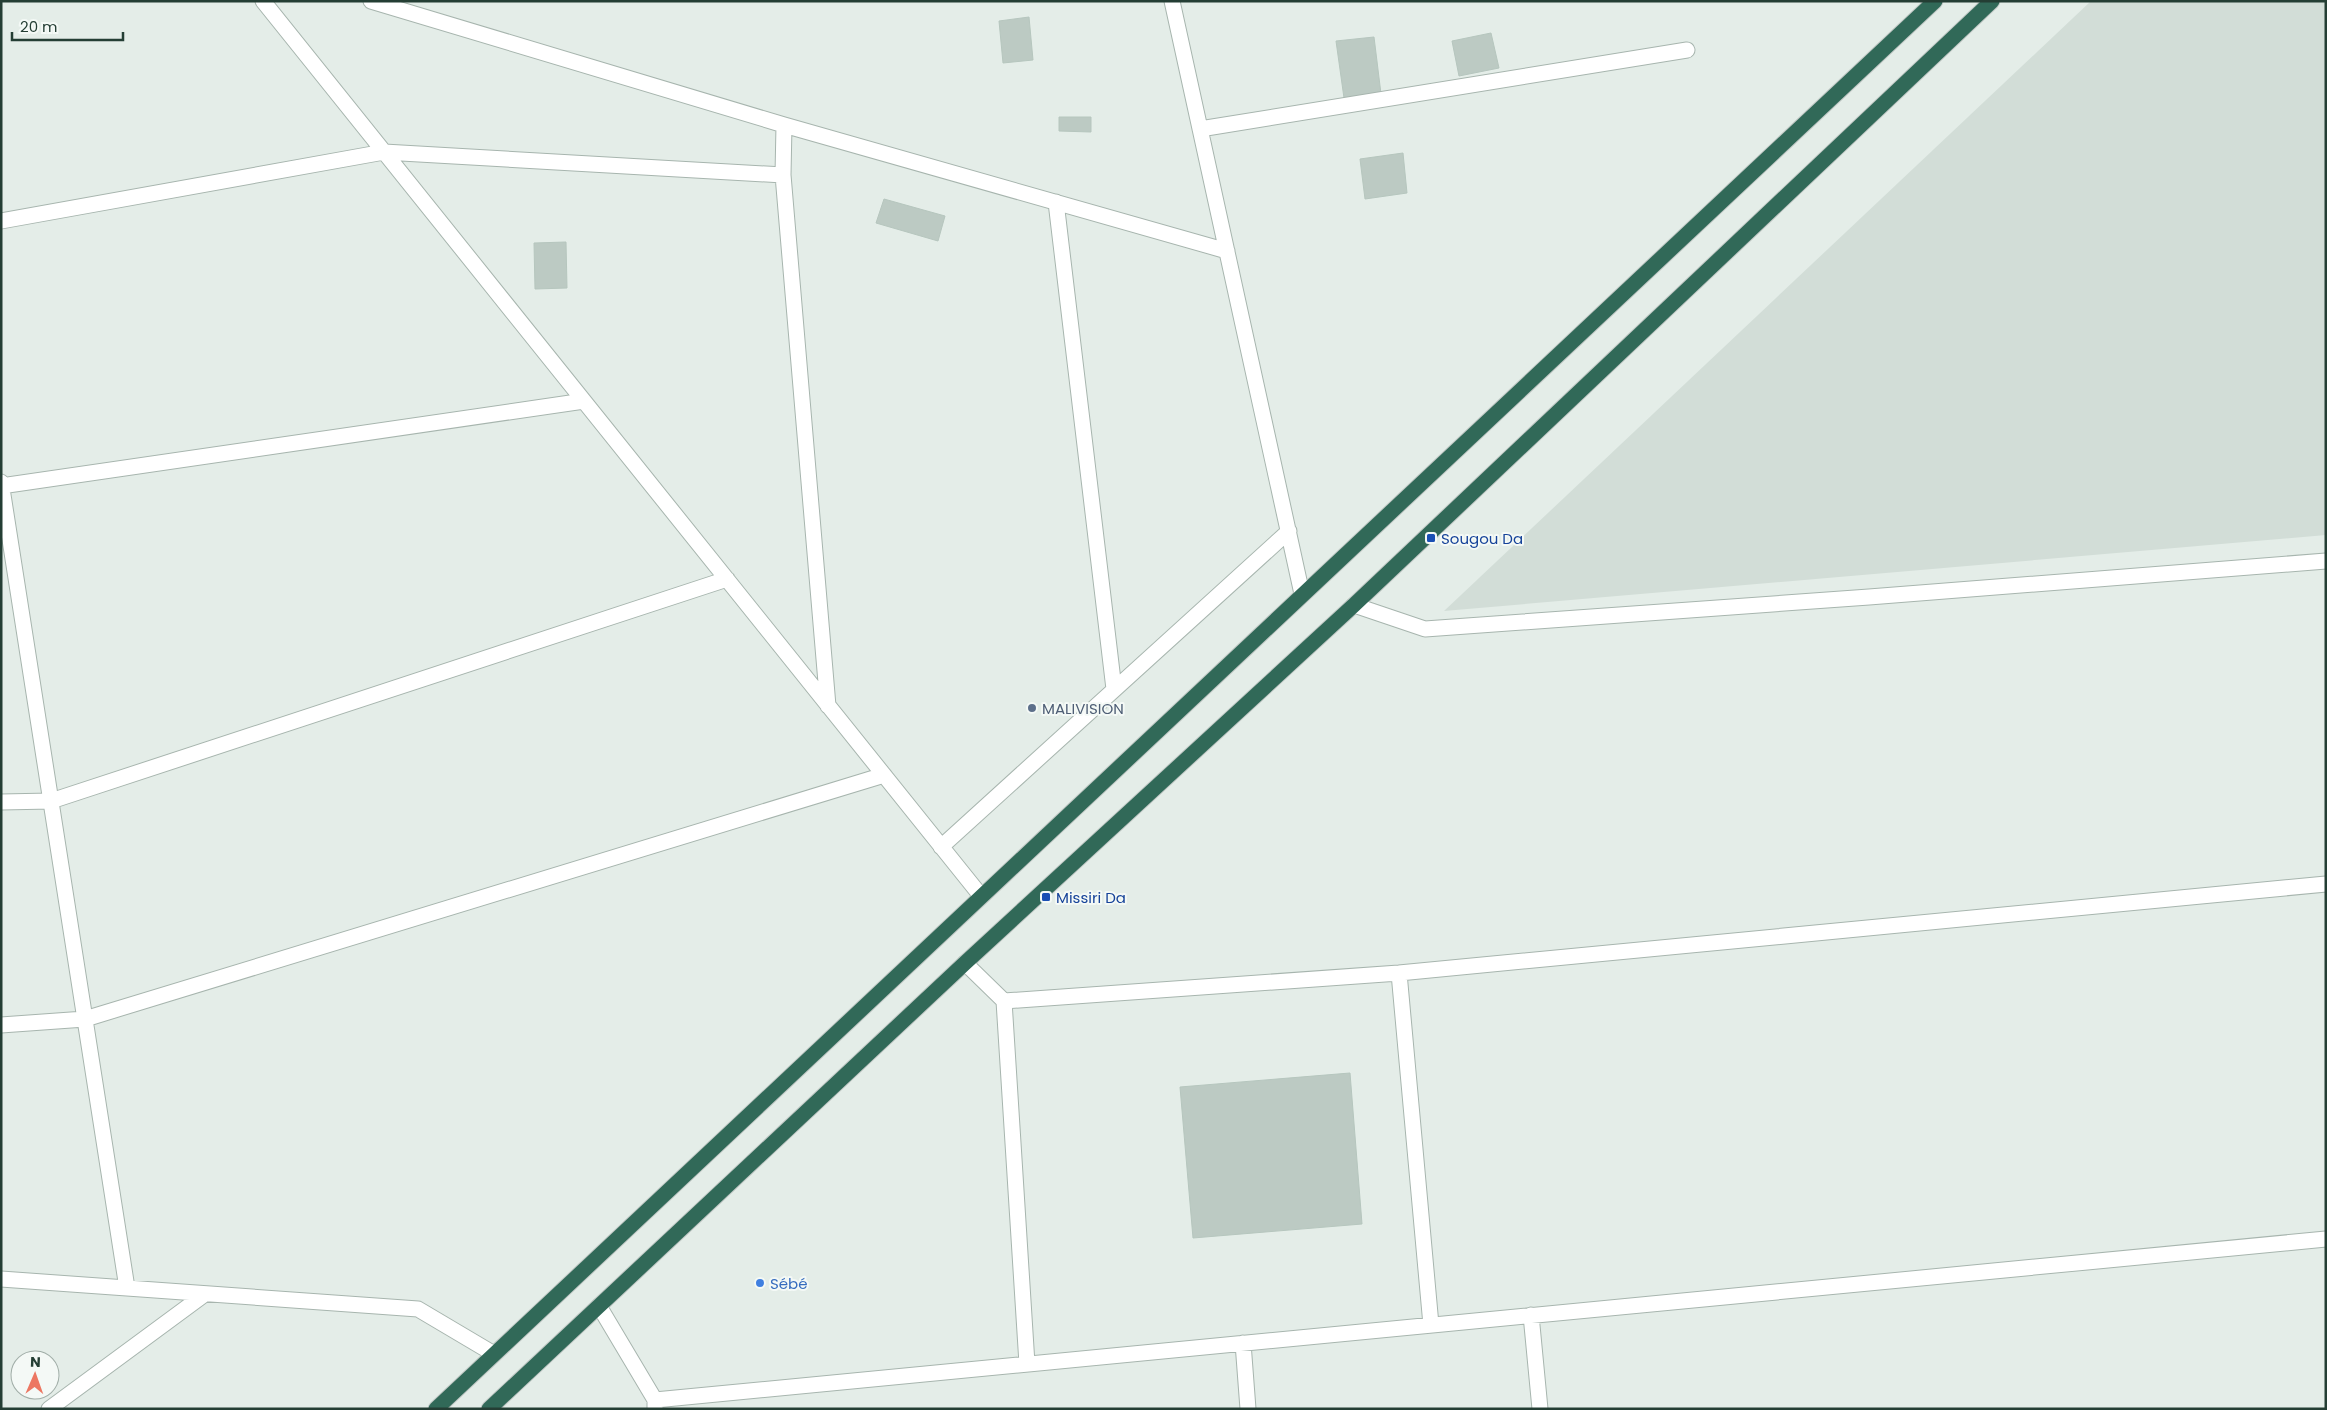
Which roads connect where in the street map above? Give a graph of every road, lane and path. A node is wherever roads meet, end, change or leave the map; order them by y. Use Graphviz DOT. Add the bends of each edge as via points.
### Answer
graph roads {
  1 [pos="263,1"];
  2 [pos="371,1"];
  3 [pos="1172,1"];
  4 [pos="1935,1"];
  5 [pos="1992,1"];
  6 [pos="1687,50"];
  7 [pos="784,125"];
  8 [pos="1200,129"];
  9 [pos="384,152"];
  10 [pos="783,175"];
  11 [pos="1056,202"];
  12 [pos="1,221"];
  13 [pos="1227,251"];
  14 [pos="584,401"];
  15 [pos="1,484"];
  16 [pos="1289,531"];
  17 [pos="2326,561"];
  18 [pos="727,579"];
  19 [pos="1302,594"];
  20 [pos="1354,605"];
  21 [pos="1114,689"];
  22 [pos="828,706"];
  23 [pos="884,775"];
  24 [pos="51,801"];
  25 [pos="1,802"];
  26 [pos="941,846"];
  27 [pos="2326,884"];
  28 [pos="981,896"];
  29 [pos="965,963"];
  30 [pos="1399,973"];
  31 [pos="1004,1001"];
  32 [pos="85,1019"];
  33 [pos="1,1025"];
  34 [pos="2326,1239"];
  35 [pos="1,1279"];
  36 [pos="127,1288"];
  37 [pos="205,1294"];
  38 [pos="599,1306"];
  39 [pos="1531,1315"];
  40 [pos="1431,1325"];
  41 [pos="1243,1343"];
  42 [pos="494,1354"];
  43 [pos="1027,1364"];
  44 [pos="655,1404"];
  45 [pos="49,1409"];
  46 [pos="436,1409"];
  47 [pos="489,1409"];
  48 [pos="1248,1409"];
  49 [pos="1540,1409"];
  1 -- 9 [label="street"];
  2 -- 7 [label="street"];
  3 -- 8 [label="street"];
  4 -- 19 [label="highway"];
  5 -- 20 [label="highway"];
  6 -- 8 [label="street"];
  7 -- 10 [label="street"];
  7 -- 11 [label="street"];
  8 -- 13 [label="street"];
  9 -- 10 [label="street"];
  9 -- 12 [label="street"];
  9 -- 14 [label="street"];
  10 -- 22 [label="street"];
  11 -- 13 [label="street"];
  11 -- 21 [label="street"];
  13 -- 16 [label="street"];
  14 -- 15 [label="street"];
  14 -- 18 [label="street"];
  15 -- 24 [label="street"];
  16 -- 19 [label="street"];
  16 -- 21 [label="street"];
  17 -- 20 [label="street" via="1425,629"];
  18 -- 22 [label="street"];
  18 -- 24 [label="street"];
  19 -- 28 [label="highway"];
  20 -- 29 [label="highway"];
  21 -- 26 [label="street"];
  22 -- 23 [label="street"];
  23 -- 26 [label="street"];
  23 -- 32 [label="street"];
  24 -- 25 [label="street"];
  24 -- 32 [label="street"];
  26 -- 28 [label="street"];
  27 -- 30 [label="street"];
  28 -- 42 [label="highway"];
  29 -- 31 [label="street"];
  29 -- 38 [label="highway"];
  30 -- 31 [label="street"];
  30 -- 40 [label="street"];
  31 -- 43 [label="street"];
  32 -- 33 [label="street"];
  32 -- 36 [label="street"];
  34 -- 39 [label="street"];
  35 -- 36 [label="street"];
  36 -- 37 [label="street"];
  37 -- 42 [label="street" via="418,1309"];
  37 -- 45 [label="street"];
  38 -- 44 [label="street"];
  38 -- 47 [label="highway"];
  39 -- 40 [label="street"];
  39 -- 49 [label="street"];
  40 -- 41 [label="street"];
  41 -- 43 [label="street"];
  41 -- 48 [label="street"];
  42 -- 46 [label="highway"];
  43 -- 44 [label="street"];
}
